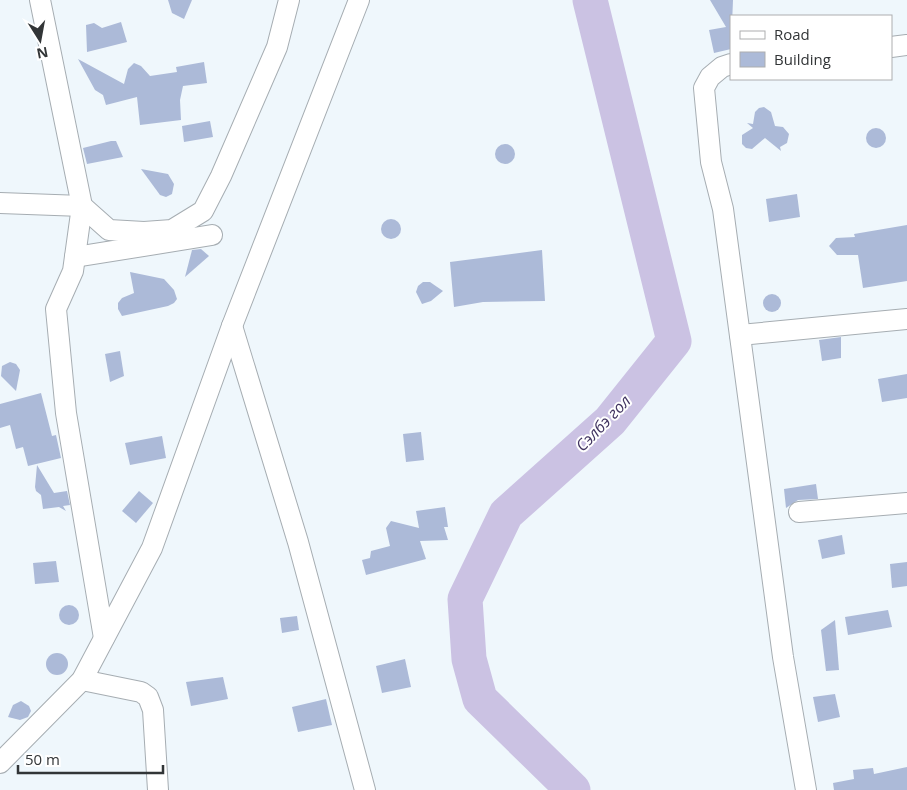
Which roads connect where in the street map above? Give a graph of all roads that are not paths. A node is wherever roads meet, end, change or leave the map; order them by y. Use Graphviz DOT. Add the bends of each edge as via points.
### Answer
graph roads {
  1 [pos="40,0"];
  2 [pos="289,0"];
  3 [pos="358,0"];
  4 [pos="907,45"];
  5 [pos="892,47"];
  6 [pos="730,64"];
  7 [pos="0,203"];
  8 [pos="81,216"];
  9 [pos="212,236"];
  10 [pos="76,251"];
  11 [pos="907,320"];
  12 [pos="232,326"];
  13 [pos="740,335"];
  14 [pos="907,503"];
  15 [pos="799,512"];
  16 [pos="104,638"];
  17 [pos="82,680"];
  18 [pos="0,763"];
  19 [pos="158,790"];
  20 [pos="365,790"];
  21 [pos="806,790"];
  1 -- 8 [label="street"];
  2 -- 8 [label="street" via="277,47 222,176 203,211 172,230 144,232 109,230"];
  3 -- 12 [label="street"];
  4 -- 5 [label="street"];
  6 -- 13 [label="street" via="710,77 704,88 712,162 723,209"];
  7 -- 8 [label="street"];
  8 -- 10 [label="street"];
  9 -- 10 [label="street"];
  10 -- 16 [label="street" via="73,271 56,309 66,413"];
  11 -- 13 [label="street"];
  12 -- 16 [label="street" via="152,548"];
  12 -- 20 [label="street" via="298,542"];
  13 -- 21 [label="street" via="783,657"];
  14 -- 15 [label="street"];
  16 -- 17 [label="street"];
  17 -- 18 [label="street"];
  17 -- 19 [label="street" via="141,692 148,697 153,710"];
}
